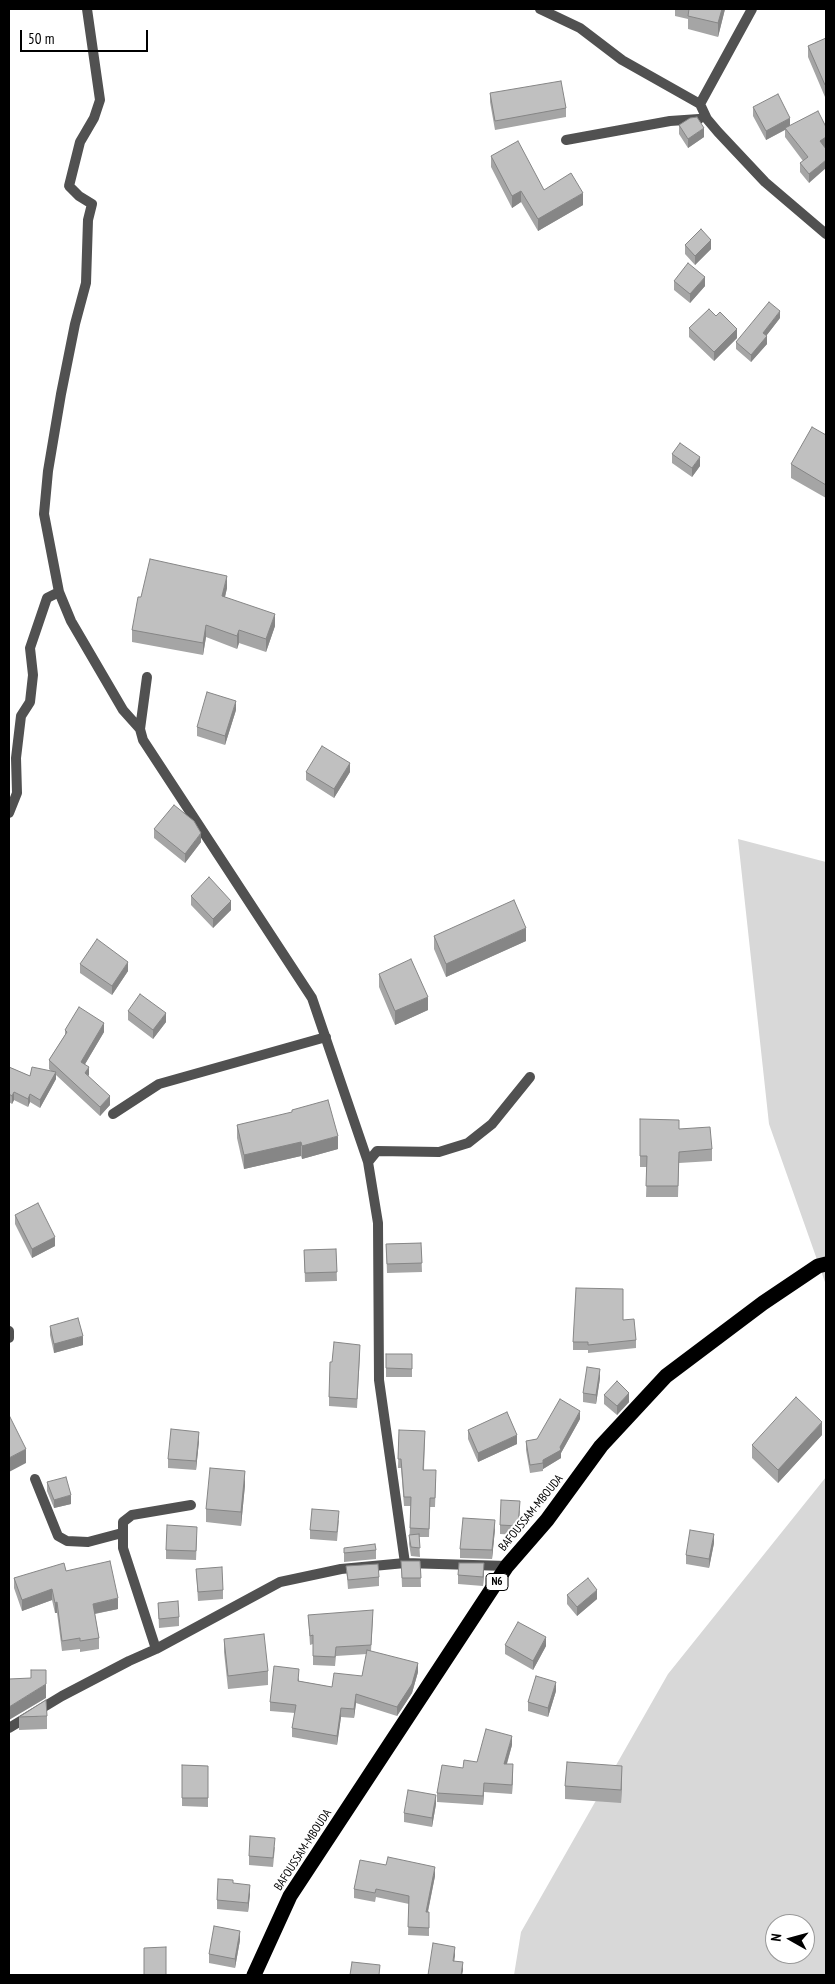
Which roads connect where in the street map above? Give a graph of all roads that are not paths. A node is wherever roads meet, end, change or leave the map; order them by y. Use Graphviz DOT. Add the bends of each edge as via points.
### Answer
graph roads {
  1 [pos="87,9"];
  2 [pos="540,9"];
  3 [pos="752,9"];
  4 [pos="700,104"];
  5 [pos="708,119"];
  6 [pos="566,140"];
  7 [pos="826,234"];
  8 [pos="60,592"];
  9 [pos="148,677"];
  10 [pos="140,729"];
  11 [pos="9,813"];
  12 [pos="326,1037"];
  13 [pos="530,1077"];
  14 [pos="113,1114"];
  15 [pos="368,1162"];
  16 [pos="826,1264"];
  17 [pos="9,1331"];
  18 [pos="9,1338"];
  19 [pos="35,1479"];
  20 [pos="191,1505"];
  21 [pos="122,1532"];
  22 [pos="405,1563"];
  23 [pos="507,1566"];
  24 [pos="156,1649"];
  25 [pos="9,1728"];
  26 [pos="254,1975"];
  1 -- 8 [label="street" via="100,100 80,142 69,186 92,204 88,220 86,283 61,394 44,514"];
  2 -- 4 [label="street" via="580,28 622,60"];
  3 -- 4 [label="street"];
  4 -- 5 [label="street"];
  5 -- 6 [label="street" via="670,121"];
  5 -- 7 [label="street" via="765,182"];
  8 -- 10 [label="street" via="71,621 97,666 124,710"];
  8 -- 11 [label="street" via="47,598 30,648 33,675 30,702 21,716 16,758 17,793"];
  9 -- 10 [label="street"];
  10 -- 12 [label="street" via="143,740 312,998"];
  12 -- 14 [label="street" via="159,1084"];
  12 -- 15 [label="street"];
  13 -- 15 [label="street" via="492,1124 468,1143 439,1152 377,1151"];
  15 -- 22 [label="street" via="378,1223 379,1380"];
  16 -- 23 [label="highway, BAFOUSSAM-MBOUDA / N6" via="818,1266 763,1303 666,1376 601,1446 547,1520"];
  17 -- 18 [label="street"];
  19 -- 21 [label="street" via="58,1536 67,1541 88,1542"];
  20 -- 21 [label="street" via="132,1515 123,1522"];
  21 -- 24 [label="street" via="123,1548"];
  22 -- 23 [label="street"];
  22 -- 24 [label="street" via="341,1569 280,1582"];
  23 -- 26 [label="highway, BAFOUSSAM-MBOUDA / N6" via="290,1896"];
  24 -- 25 [label="street" via="70,1691"];
}
